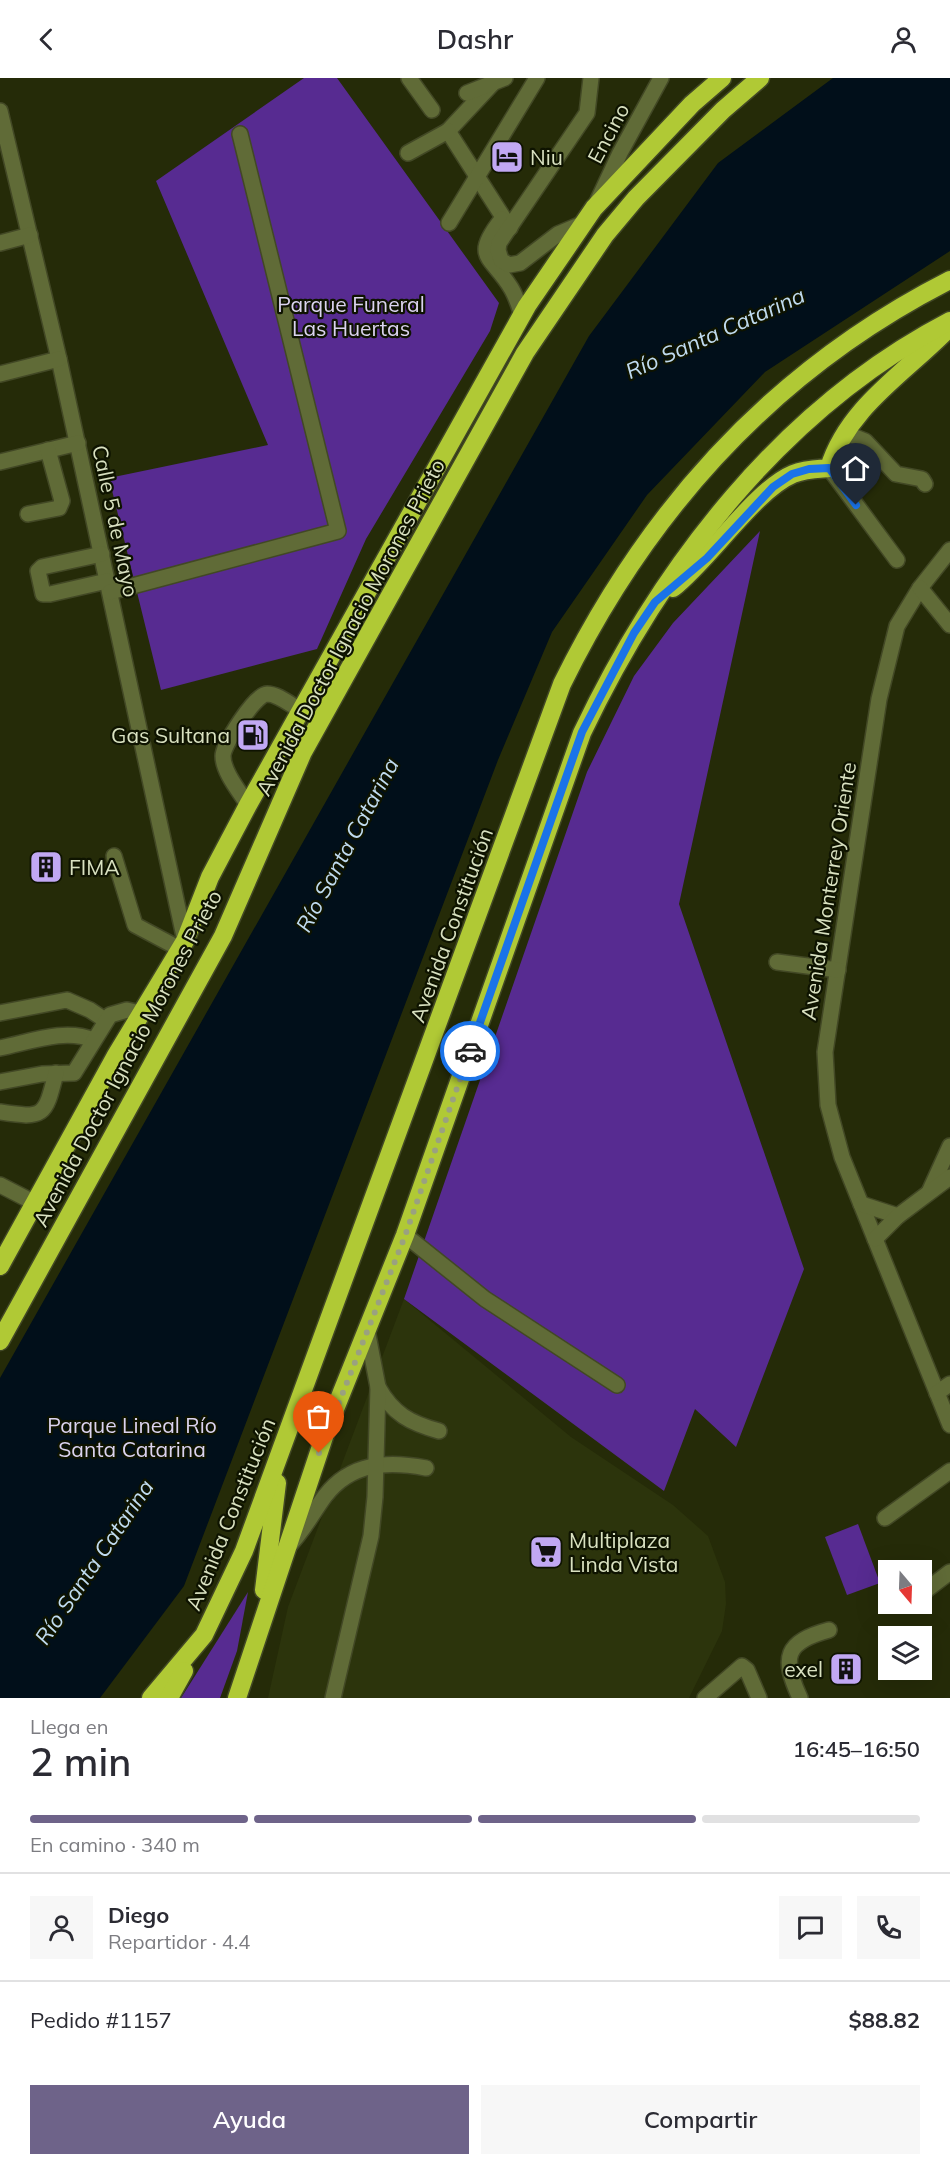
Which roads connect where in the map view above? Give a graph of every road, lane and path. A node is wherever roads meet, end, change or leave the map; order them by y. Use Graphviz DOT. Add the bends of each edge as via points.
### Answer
graph roads {
  1 [pos="409,78"];
  2 [pos="537,78"];
  3 [pos="591,78"];
  4 [pos="662,78"];
  5 [pos="722,78"];
  6 [pos="760,78"];
  7 [pos="499,81"];
  8 [pos="467,93"];
  9 [pos="432,110"];
  10 [pos="0,111"];
  11 [pos="2,129"];
  12 [pos="448,131"];
  13 [pos="240,134"];
  14 [pos="408,153"];
  15 [pos="476,176"];
  16 [pos="589,216"];
  17 [pos="449,223"];
  18 [pos="506,224"];
  19 [pos="30,235"];
  20 [pos="0,243"];
  21 [pos="950,280"];
  22 [pos="522,315"];
  23 [pos="950,321"];
  24 [pos="950,327"];
  25 [pos="59,359"];
  26 [pos="0,374"];
  27 [pos="844,433"];
  28 [pos="78,443"];
  29 [pos="48,450"];
  30 [pos="0,462"];
  31 [pos="829,468"];
  32 [pos="925,484"];
  33 [pos="28,514"];
  34 [pos="950,550"];
  35 [pos="102,554"];
  36 [pos="897,560"];
  37 [pos="109,586"];
  38 [pos="920,588"];
  39 [pos="655,602"];
  40 [pos="950,625"];
  41 [pos="300,710"];
  42 [pos="248,805"];
  43 [pos="114,856"];
  44 [pos="182,945"];
  45 [pos="777,963"];
  46 [pos="837,970"];
  47 [pos="90,1010"];
  48 [pos="0,1013"];
  49 [pos="140,1013"];
  50 [pos="105,1020"];
  51 [pos="87,1037"];
  52 [pos="0,1048"];
  53 [pos="56,1073"];
  54 [pos="0,1082"];
  55 [pos="0,1112"];
  56 [pos="950,1146"];
  57 [pos="950,1177"];
  58 [pos="0,1185"];
  59 [pos="929,1192"];
  60 [pos="33,1202"];
  61 [pos="861,1204"];
  62 [pos="898,1216"];
  63 [pos="405,1236"];
  64 [pos="875,1239"];
  65 [pos="1,1260"];
  66 [pos="367,1330"];
  67 [pos="0,1341"];
  68 [pos="617,1385"];
  69 [pos="378,1387"];
  70 [pos="944,1389"];
  71 [pos="950,1425"];
  72 [pos="439,1431"];
  73 [pos="280,1452"];
  74 [pos="375,1464"];
  75 [pos="426,1468"];
  76 [pos="950,1471"];
  77 [pos="885,1518"];
  78 [pos="286,1549"];
  79 [pos="950,1572"];
  80 [pos="932,1586"];
  81 [pos="260,1624"];
  82 [pos="829,1630"];
  83 [pos="204,1635"];
  84 [pos="251,1654"];
  85 [pos="151,1698"];
  86 [pos="169,1698"];
  87 [pos="237,1698"];
  88 [pos="250,1698"];
  89 [pos="333,1698"];
  90 [pos="705,1698"];
  91 [pos="759,1698"];
  92 [pos="800,1698"];
  1 -- 9 [label="street"];
  2 -- 15 [label="street"];
  3 -- 18 [label="street" via="587,113"];
  4 -- 16 [label="street, Encino"];
  5 -- 16 [label="highway, Avenida Doctor Ignacio Morones Prieto" via="692,104"];
  6 -- 67 [label="highway, Avenida Doctor Ignacio Morones Prieto" via="636,198 605,235 525,353 303,752 223,936"];
  7 -- 8 [label="street"];
  7 -- 12 [label="street"];
  10 -- 11 [label="street, Calle 5 de Mayo"];
  11 -- 19 [label="street, Calle 5 de Mayo"];
  12 -- 14 [label="street"];
  12 -- 15 [label="street"];
  13 -- 37 [label="street" via="338,531"];
  15 -- 17 [label="street"];
  15 -- 18 [label="street"];
  16 -- 18 [label="street" via="520,263 509,265 501,260 498,250"];
  16 -- 22 [label="highway, Avenida Doctor Ignacio Morones Prieto"];
  18 -- 22 [label="street" via="489,235 485,249 490,263 511,287"];
  19 -- 20 [label="street"];
  19 -- 25 [label="street, Calle 5 de Mayo"];
  21 -- 73 [label="highway, Avenida Constitución" via="854,337 768,405 678,500 603,607 562,684"];
  22 -- 41 [label="highway, Avenida Doctor Ignacio Morones Prieto"];
  23 -- 39 [label="highway" via="882,361 782,442"];
  24 -- 27 [label="highway" via="883,388"];
  25 -- 26 [label="street"];
  25 -- 28 [label="street, Calle 5 de Mayo"];
  27 -- 31 [label="highway"];
  27 -- 32 [label="street" via="865,441 896,474 922,479"];
  28 -- 29 [label="street"];
  28 -- 35 [label="street, Calle 5 de Mayo"];
  29 -- 30 [label="street"];
  29 -- 33 [label="street" via="62,501 59,508"];
  31 -- 36 [label="street"];
  31 -- 39 [label="highway" via="792,474 773,487 707,558"];
  34 -- 38 [label="street, Avenida Monterrey Oriente"];
  35 -- 37 [label="street, Calle 5 de Mayo"];
  35 -- 37 [label="street" via="48,564 38,571 40,587 44,594 50,594"];
  37 -- 44 [label="street, Calle 5 de Mayo"];
  38 -- 40 [label="street"];
  38 -- 46 [label="street, Avenida Monterrey Oriente" via="897,626 879,699"];
  39 -- 63 [label="highway" via="582,732"];
  41 -- 42 [label="highway, Avenida Doctor Ignacio Morones Prieto"];
  41 -- 42 [label="street" via="274,695 259,696 223,750 225,766"];
  42 -- 44 [label="highway, Avenida Doctor Ignacio Morones Prieto" via="210,877"];
  43 -- 44 [label="street" via="135,925"];
  44 -- 49 [label="highway, Avenida Doctor Ignacio Morones Prieto"];
  45 -- 46 [label="street"];
  46 -- 61 [label="street, Avenida Monterrey Oriente" via="825,1052 828,1106 842,1157"];
  47 -- 48 [label="street" via="67,1000"];
  47 -- 50 [label="street"];
  47 -- 51 [label="street"];
  49 -- 50 [label="street" via="116,1012"];
  49 -- 60 [label="highway, Avenida Doctor Ignacio Morones Prieto"];
  50 -- 51 [label="street"];
  51 -- 52 [label="street" via="59,1036"];
  51 -- 53 [label="street" via="74,1073"];
  53 -- 54 [label="street"];
  53 -- 55 [label="street" via="44,1109 28,1116"];
  56 -- 59 [label="street"];
  57 -- 59 [label="street"];
  58 -- 60 [label="street"];
  59 -- 62 [label="street"];
  60 -- 65 [label="highway, Avenida Doctor Ignacio Morones Prieto"];
  61 -- 62 [label="street"];
  61 -- 64 [label="street, Avenida Monterrey Oriente"];
  62 -- 64 [label="street"];
  63 -- 66 [label="highway"];
  63 -- 68 [label="street" via="485,1299"];
  64 -- 70 [label="street, Avenida Monterrey Oriente"];
  66 -- 69 [label="street"];
  66 -- 78 [label="highway" via="325,1434"];
  69 -- 72 [label="street" via="396,1414 413,1424"];
  69 -- 74 [label="street"];
  70 -- 71 [label="street, Avenida Monterrey Oriente"];
  73 -- 81 [label="highway"];
  73 -- 83 [label="highway, Avenida Constitución" via="244,1551"];
  74 -- 75 [label="street"];
  74 -- 78 [label="street" via="339,1481 302,1534"];
  74 -- 89 [label="street" via="371,1536"];
  76 -- 77 [label="street"];
  78 -- 81 [label="highway"];
  79 -- 80 [label="street"];
  81 -- 84 [label="highway"];
  82 -- 92 [label="street" via="806,1636 793,1646 789,1662"];
  83 -- 85 [label="highway, Avenida Constitución"];
  83 -- 86 [label="highway"];
  84 -- 87 [label="highway"];
  84 -- 88 [label="highway"];
  90 -- 91 [label="street" via="742,1666"];
}
